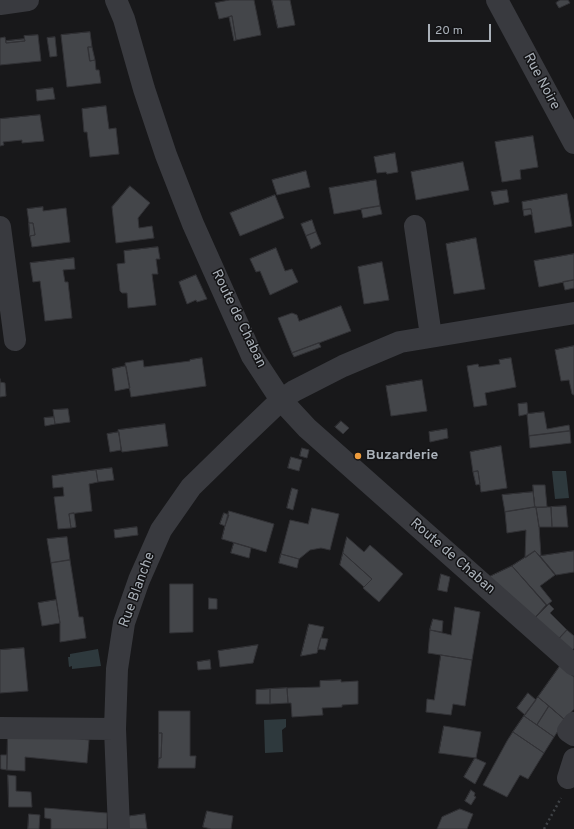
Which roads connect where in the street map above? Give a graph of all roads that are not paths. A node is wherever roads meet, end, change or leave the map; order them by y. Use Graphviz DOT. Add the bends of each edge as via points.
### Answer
graph roads {
  1 [pos="28,0"];
  2 [pos="116,0"];
  3 [pos="497,0"];
  4 [pos="0,4"];
  5 [pos="574,143"];
  6 [pos="415,226"];
  7 [pos="0,227"];
  8 [pos="574,313"];
  9 [pos="431,336"];
  10 [pos="15,340"];
  11 [pos="282,400"];
  12 [pos="574,665"];
  13 [pos="574,723"];
  14 [pos="0,728"];
  15 [pos="116,729"];
  16 [pos="574,735"];
  17 [pos="119,829"];
  1 -- 4 [label="street"];
  2 -- 11 [label="street, Route de Chaban" via="166,155 193,224 252,356"];
  3 -- 5 [label="street, Rue Noire"];
  6 -- 9 [label="street"];
  7 -- 10 [label="street"];
  8 -- 9 [label="street, Rue Blanche"];
  9 -- 11 [label="street, Rue Blanche" via="400,342 343,366 294,391"];
  11 -- 12 [label="street, Route de Chaban" via="306,428"];
  11 -- 15 [label="street, Rue Blanche" via="191,487 161,530 124,623 117,669"];
  13 -- 16 [label="street" via="568,731"];
  14 -- 15 [label="street"];
  15 -- 17 [label="street, Rue Blanche"];
}
